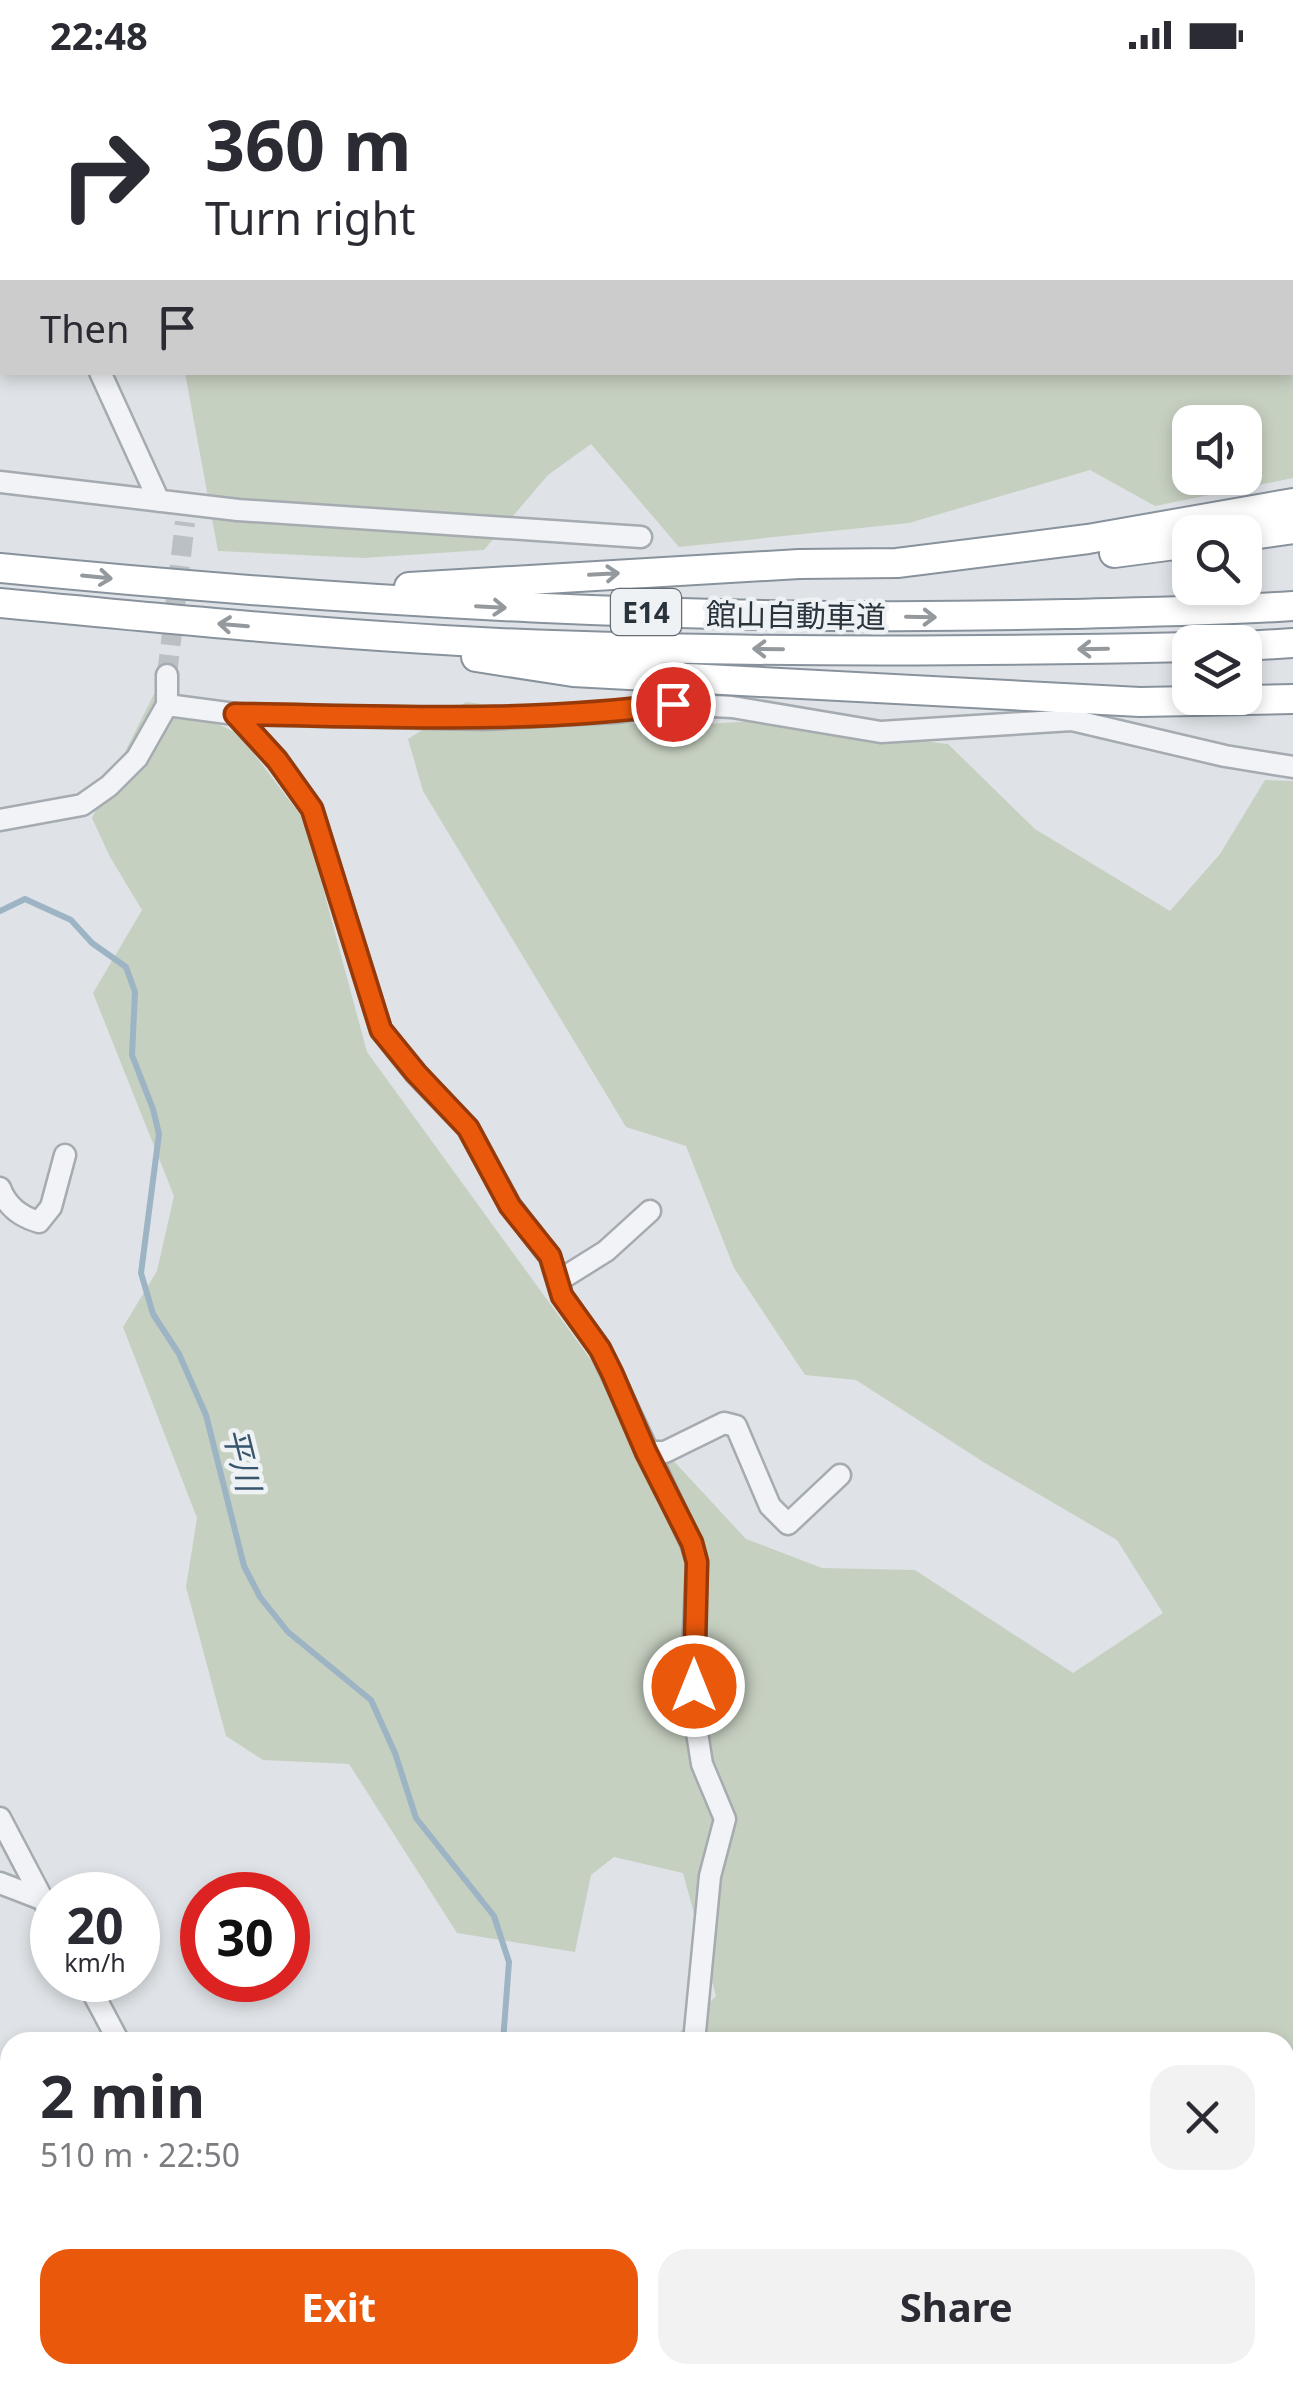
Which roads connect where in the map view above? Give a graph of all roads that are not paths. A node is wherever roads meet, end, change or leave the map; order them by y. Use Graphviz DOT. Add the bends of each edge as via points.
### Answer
graph roads {
  1 [pos="101,375"];
  2 [pos="0,482"];
  3 [pos="160,501"];
  4 [pos="1293,503"];
  5 [pos="1293,529"];
  6 [pos="1262,534"];
  7 [pos="641,538"];
  8 [pos="1172,545"];
  9 [pos="898,563"];
  10 [pos="0,568"];
  11 [pos="297,595"];
  12 [pos="0,603"];
  13 [pos="1293,606"];
  14 [pos="296,630"];
  15 [pos="1293,643"];
  16 [pos="1262,645"];
  17 [pos="1172,647"];
  18 [pos="166,676"];
  19 [pos="1279,699"];
  20 [pos="168,705"];
  21 [pos="235,714"];
  22 [pos="1293,715"];
  23 [pos="1293,767"];
  24 [pos="0,820"];
  25 [pos="65,1155"];
  26 [pos="0,1188"];
  27 [pos="650,1211"];
  28 [pos="558,1281"];
  29 [pos="646,1452"];
  30 [pos="840,1475"];
  31 [pos="0,1818"];
  32 [pos="30,1875"];
  33 [pos="0,1883"];
  34 [pos="30,1899"];
  35 [pos="98,2002"];
  36 [pos="114,2032"];
  37 [pos="695,2032"];
  1 -- 3 [label="street"];
  2 -- 3 [label="street"];
  3 -- 7 [label="street" via="185,513 238,510"];
  4 -- 9 [label="highway"];
  5 -- 6 [label="highway"];
  8 -- 9 [label="highway" via="986,563"];
  11 -- 9 [label="highway, one-way"];
  10 -- 11 [label="highway, 館山自動車道 / E14, one-way"];
  11 -- 13 [label="highway, 館山自動車道 / E14, one-way" via="733,615 949,617"];
  14 -- 12 [label="highway, 館山自動車道 / E14, one-way"];
  17 -- 14 [label="highway, 館山自動車道 / E14, one-way" via="715,648"];
  14 -- 19 [label="highway" via="573,672 1140,702"];
  15 -- 16 [label="highway"];
  18 -- 20 [label="street"];
  19 -- 22 [label="highway"];
  20 -- 21 [label="street"];
  20 -- 24 [label="street" via="137,758 82,805"];
  21 -- 23 [label="street" via="484,718 673,704 732,706 880,732 1072,720"];
  21 -- 28 [label="street" via="312,809 381,1030 468,1128 510,1206 550,1256"];
  25 -- 26 [label="street" via="51,1207 40,1222 21,1217"];
  27 -- 28 [label="street" via="606,1251"];
  28 -- 29 [label="street" via="600,1349"];
  29 -- 30 [label="street" via="665,1452 724,1422 736,1426 770,1506 788,1524"];
  29 -- 37 [label="street" via="697,1562 695,1720 702,1764 725,1820 710,1876"];
  31 -- 32 [label="street"];
  33 -- 34 [label="street"];
  35 -- 36 [label="street"];
}
